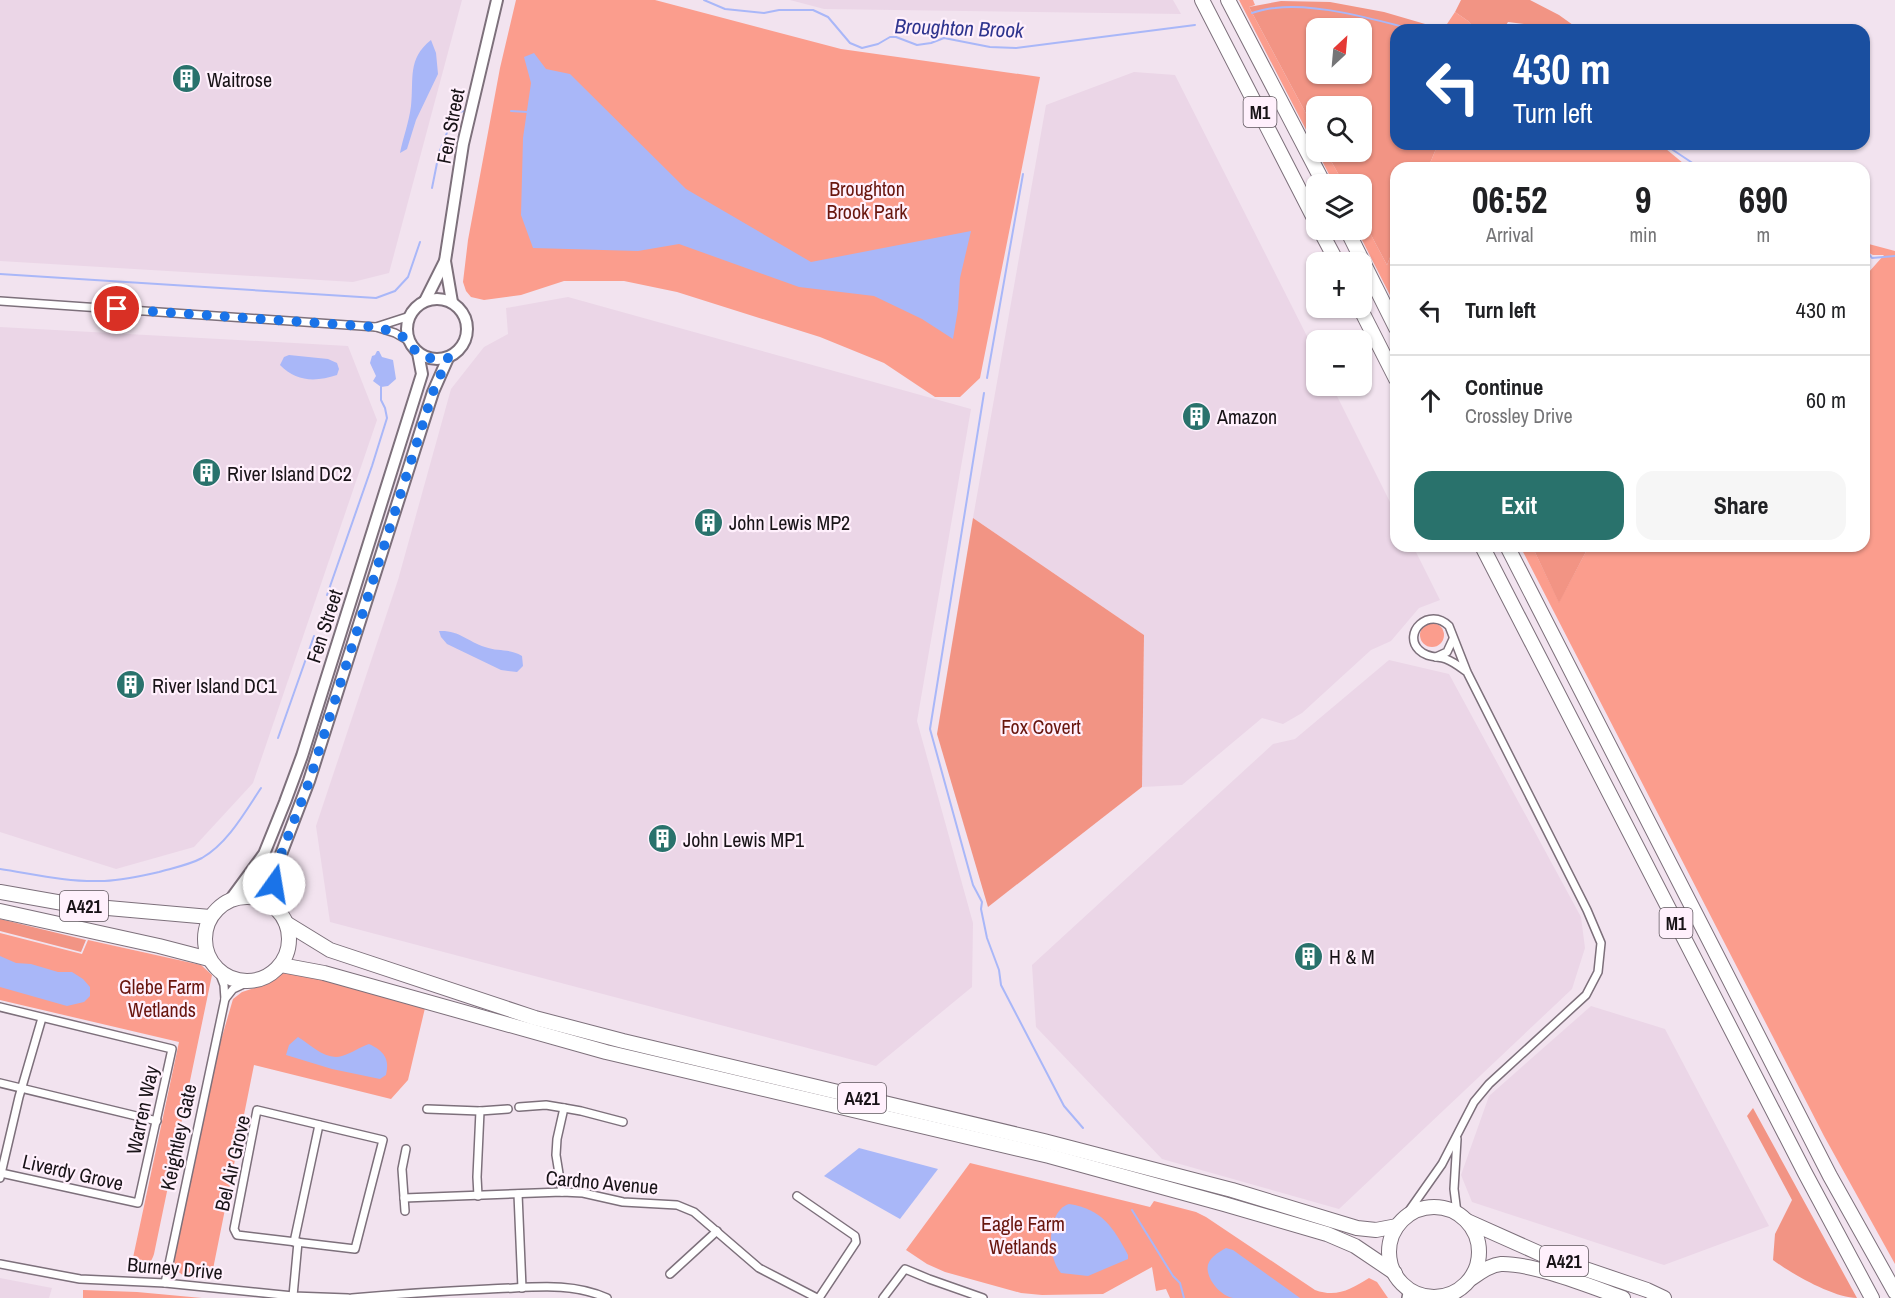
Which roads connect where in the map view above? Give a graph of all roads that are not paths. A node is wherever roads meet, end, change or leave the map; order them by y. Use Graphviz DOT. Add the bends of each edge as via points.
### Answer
graph roads {
  1 [pos="497,0"];
  2 [pos="1202,0"];
  3 [pos="1228,0"];
  4 [pos="1319,174"];
  5 [pos="1306,203"];
  6 [pos="1352,240"];
  7 [pos="445,261"];
  8 [pos="425,301"];
  9 [pos="0,302"];
  10 [pos="452,303"];
  11 [pos="410,316"];
  12 [pos="1390,316"];
  13 [pos="1365,318"];
  14 [pos="376,327"];
  15 [pos="409,340"];
  16 [pos="418,353"];
  17 [pos="448,358"];
  18 [pos="1390,367"];
  19 [pos="1485,552"];
  20 [pos="1510,552"];
  21 [pos="1453,639"];
  22 [pos="1436,657"];
  23 [pos="1467,672"];
  24 [pos="0,892"];
  25 [pos="231,899"];
  26 [pos="0,911"];
  27 [pos="205,917"];
  28 [pos="283,917"];
  29 [pos="202,957"];
  30 [pos="286,965"];
  31 [pos="219,972"];
  32 [pos="248,982"];
  33 [pos="225,999"];
  34 [pos="0,1007"];
  35 [pos="42,1018"];
  36 [pos="0,1083"];
  37 [pos="22,1089"];
  38 [pos="519,1107"];
  39 [pos="564,1108"];
  40 [pos="508,1109"];
  41 [pos="427,1110"];
  42 [pos="480,1111"];
  43 [pos="157,1121"];
  44 [pos="623,1122"];
  45 [pos="318,1125"];
  46 [pos="1456,1137"];
  47 [pos="406,1149"];
  48 [pos="1,1176"];
  49 [pos="562,1192"];
  50 [pos="518,1194"];
  51 [pos="478,1196"];
  52 [pos="797,1196"];
  53 [pos="404,1198"];
  54 [pos="138,1203"];
  55 [pos="405,1210"];
  56 [pos="1461,1216"];
  57 [pos="1401,1222"];
  58 [pos="717,1231"];
  59 [pos="296,1242"];
  60 [pos="0,1264"];
  61 [pos="1395,1273"];
  62 [pos="670,1274"];
  63 [pos="1470,1279"];
  64 [pos="165,1283"];
  65 [pos="522,1288"];
  66 [pos="1895,1292"];
  67 [pos="1407,1293"];
  68 [pos="427,1295"];
  69 [pos="272,1296"];
  70 [pos="293,1296"];
  71 [pos="1446,1296"];
  72 [pos="350,1298"];
  73 [pos="607,1298"];
  74 [pos="818,1298"];
  75 [pos="883,1298"];
  76 [pos="983,1298"];
  77 [pos="1623,1298"];
  78 [pos="1664,1298"];
  79 [pos="1872,1298"];
  1 -- 7 [label="street, Fen Street" via="471,111"];
  2 -- 5 [label="highway, M1"];
  3 -- 4 [label="highway, M1"];
  6 -- 12 [label="highway"];
  7 -- 8 [label="street, Fen Street"];
  7 -- 10 [label="street, Fen Street"];
  8 -- 10 [label="street" via="443,299"];
  8 -- 11 [label="street"];
  9 -- 14 [label="street"];
  10 -- 17 [label="street" via="465,318 467,334 461,348"];
  11 -- 14 [label="street"];
  11 -- 15 [label="street"];
  13 -- 18 [label="highway"];
  14 -- 15 [label="street"];
  15 -- 16 [label="street"];
  16 -- 17 [label="street" via="437,360"];
  16 -- 25 [label="street, Fen Street" via="422,375 302,756 264,854"];
  17 -- 28 [label="street, Fen Street" via="433,392 309,782 275,870 274,884"];
  19 -- 79 [label="highway, M1"];
  20 -- 66 [label="highway, M1" via="1830,1176"];
  21 -- 22 [label="street" via="1447,652"];
  21 -- 22 [label="street" via="1449,626 1441,620 1428,619 1419,625 1414,636 1417,647"];
  21 -- 23 [label="street"];
  22 -- 23 [label="street"];
  23 -- 46 [label="street" via="1601,943 1598,972 1586,995 1489,1084 1474,1102"];
  24 -- 27 [label="highway, A421" via="74,905"];
  25 -- 27 [label="highway"];
  25 -- 28 [label="highway, A421" via="257,898 269,903"];
  26 -- 29 [label="highway, A421"];
  27 -- 29 [label="highway"];
  28 -- 30 [label="highway" via="290,938"];
  28 -- 57 [label="highway, A421" via="330,950 536,1018 1044,1141 1232,1190 1357,1228 1376,1230"];
  29 -- 31 [label="highway"];
  30 -- 32 [label="highway" via="260,980"];
  30 -- 61 [label="highway, A421" via="606,1052 1049,1155 1327,1234 1355,1246"];
  31 -- 32 [label="highway"];
  31 -- 33 [label="street, Keightley Gate"];
  32 -- 33 [label="street" via="233,989"];
  33 -- 64 [label="street, Keightley Gate"];
  34 -- 35 [label="street, Warren Way"];
  35 -- 37 [label="street"];
  35 -- 43 [label="street, Warren Way" via="172,1049"];
  36 -- 37 [label="street"];
  37 -- 43 [label="street"];
  37 -- 48 [label="street"];
  38 -- 39 [label="street"];
  39 -- 44 [label="street"];
  39 -- 49 [label="street" via="556,1155"];
  40 -- 42 [label="street"];
  41 -- 42 [label="street"];
  42 -- 51 [label="street"];
  43 -- 54 [label="street, Warren Way"];
  45 -- 59 [label="street"];
  45 -- 59 [label="street" via="383,1140 355,1249"];
  45 -- 59 [label="street, Bel Air Grove" via="257,1110 234,1229 237,1235"];
  46 -- 56 [label="street" via="1454,1189"];
  46 -- 57 [label="street"];
  47 -- 53 [label="street" via="402,1169"];
  48 -- 54 [label="street, Liverdy Grove"];
  49 -- 50 [label="street, Cardno Avenue"];
  49 -- 58 [label="street, Cardno Avenue" via="623,1202 677,1205 694,1212"];
  50 -- 51 [label="street, Cardno Avenue"];
  50 -- 65 [label="street"];
  51 -- 53 [label="street, Cardno Avenue"];
  52 -- 74 [label="street" via="855,1236 856,1242"];
  53 -- 55 [label="street"];
  56 -- 57 [label="highway" via="1430,1207"];
  56 -- 63 [label="highway" via="1478,1240 1477,1267"];
  56 -- 78 [label="highway, A421" via="1532,1251"];
  57 -- 61 [label="highway" via="1389,1249"];
  58 -- 62 [label="street"];
  58 -- 74 [label="street, Cardno Avenue" via="759,1268"];
  59 -- 70 [label="street"];
  60 -- 64 [label="street, Burney Drive" via="80,1279"];
  61 -- 67 [label="highway"];
  63 -- 71 [label="highway"];
  63 -- 77 [label="highway, A421" via="1500,1264 1526,1267"];
  64 -- 69 [label="street, Burney Drive"];
  65 -- 68 [label="street, Burney Drive"];
  65 -- 73 [label="street, Burney Drive" via="566,1286"];
  67 -- 71 [label="highway"];
  68 -- 72 [label="street, Burney Drive"];
  69 -- 70 [label="street, Burney Drive"];
  70 -- 72 [label="street, Burney Drive"];
  75 -- 76 [label="street" via="905,1269"];
}
